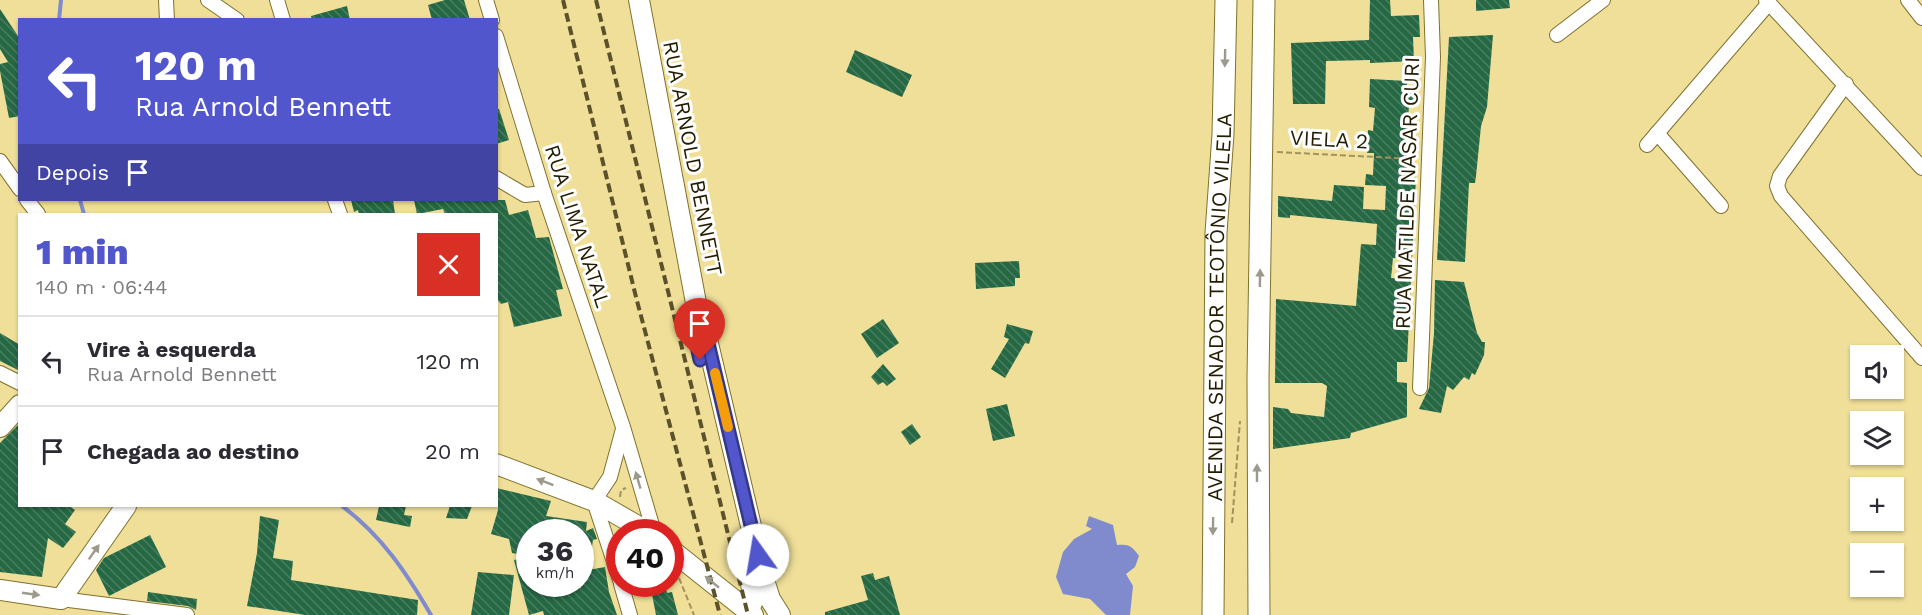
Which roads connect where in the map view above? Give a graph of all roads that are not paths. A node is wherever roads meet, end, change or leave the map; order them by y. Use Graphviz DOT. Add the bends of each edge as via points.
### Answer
graph roads {
  1 [pos="166,0"];
  2 [pos="208,0"];
  3 [pos="277,0"];
  4 [pos="486,0"];
  5 [pos="639,0"];
  6 [pos="1226,0"];
  7 [pos="1264,0"];
  8 [pos="1431,0"];
  9 [pos="1603,0"];
  10 [pos="1908,0"];
  11 [pos="1767,2"];
  12 [pos="167,18"];
  13 [pos="234,18"];
  14 [pos="282,18"];
  15 [pos="491,18"];
  16 [pos="1922,18"];
  17 [pos="1557,35"];
  18 [pos="498,43"];
  19 [pos="1846,84"];
  20 [pos="1657,134"];
  21 [pos="1647,146"];
  22 [pos="0,161"];
  23 [pos="1922,168"];
  24 [pos="498,179"];
  25 [pos="18,186"];
  26 [pos="543,193"];
  27 [pos="28,201"];
  28 [pos="1721,206"];
  29 [pos="37,213"];
  30 [pos="700,324"];
  31 [pos="1922,358"];
  32 [pos="0,373"];
  33 [pos="18,382"];
  34 [pos="1420,388"];
  35 [pos="18,407"];
  36 [pos="0,427"];
  37 [pos="623,427"];
  38 [pos="498,465"];
  39 [pos="594,501"];
  40 [pos="125,507"];
  41 [pos="625,519"];
  42 [pos="650,519"];
  43 [pos="606,537"];
  44 [pos="684,560"];
  45 [pos="0,590"];
  46 [pos="625,597"];
  47 [pos="61,599"];
  48 [pos="101,609"];
  49 [pos="749,612"];
  50 [pos="187,615"];
  51 [pos="630,615"];
  52 [pos="780,615"];
  53 [pos="1213,615"];
  54 [pos="1259,615"];
  1 -- 12 [label="street"];
  2 -- 13 [label="street"];
  3 -- 14 [label="street"];
  4 -- 15 [label="street"];
  5 -- 30 [label="street, RUA ARNOLD BENNETT"];
  6 -- 53 [label="main road, AVENIDA SENADOR TEOTÔNIO VILELA, one-way" via="1223,134 1215,232"];
  54 -- 7 [label="main road, AVENIDA SENADOR TEOTÔNIO VILELA, one-way" via="1257,457"];
  8 -- 34 [label="street, RUA MATILDE NASAR CURI" via="1433,57"];
  9 -- 17 [label="street"];
  10 -- 16 [label="street"];
  11 -- 19 [label="street"];
  11 -- 20 [label="street"];
  18 -- 26 [label="street, RUA LIMA NATAL"];
  19 -- 23 [label="street"];
  19 -- 31 [label="street" via="1780,176 1777,186"];
  20 -- 21 [label="street"];
  20 -- 28 [label="street"];
  22 -- 25 [label="street"];
  24 -- 26 [label="street" via="525,195"];
  26 -- 37 [label="street, RUA LIMA NATAL"];
  27 -- 29 [label="street"];
  30 -- 49 [label="street, RUA ARNOLD BENNETT" via="695,337 753,591"];
  30 -- 52 [label="street, RUA ARNOLD BENNETT" via="706,335 763,577"];
  32 -- 33 [label="street"];
  35 -- 36 [label="street"];
  37 -- 39 [label="street, RUA LIMA NATAL" via="610,477"];
  42 -- 37 [label="street, RUA LIMA NATAL, one-way"];
  39 -- 38 [label="street, one-way"];
  39 -- 41 [label="street"];
  39 -- 43 [label="street"];
  47 -- 40 [label="street, one-way"];
  49 -- 44 [label="street, one-way"];
  45 -- 47 [label="street, one-way"];
  46 -- 51 [label="street"];
  47 -- 48 [label="street"];
  48 -- 50 [label="street"];
}
